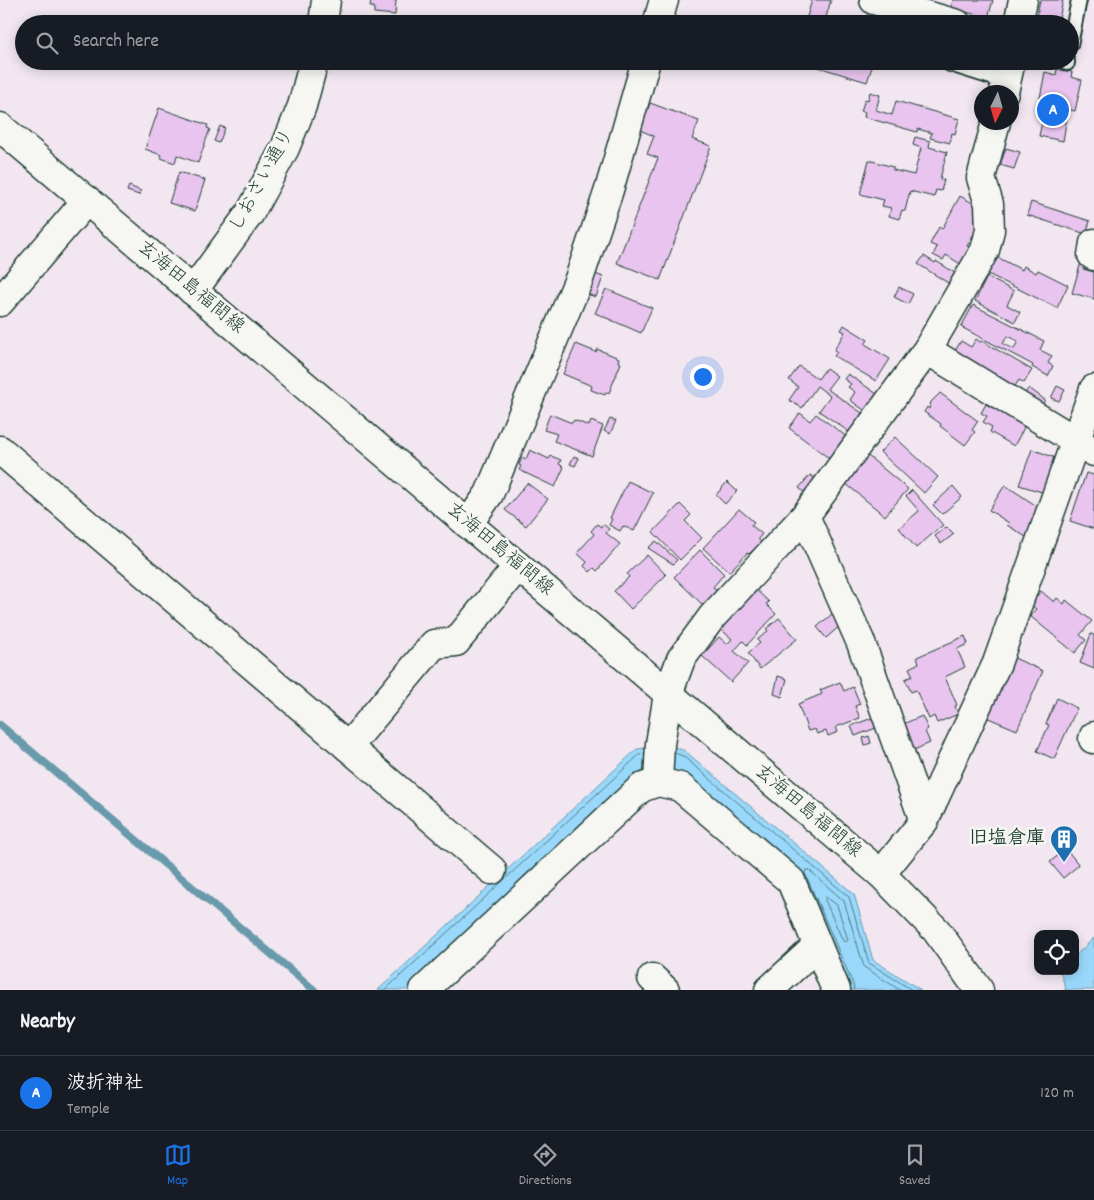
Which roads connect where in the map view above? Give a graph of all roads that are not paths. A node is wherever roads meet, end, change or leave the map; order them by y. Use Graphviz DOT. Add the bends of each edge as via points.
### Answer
graph roads {
  1 [pos="326,0"];
  2 [pos="664,0"];
  3 [pos="874,0"];
  4 [pos="1023,0"];
  5 [pos="1079,0"];
  6 [pos="324,15"];
  7 [pos="660,15"];
  8 [pos="926,15"];
  9 [pos="1020,15"];
  10 [pos="1076,15"];
  11 [pos="312,70"];
  12 [pos="643,70"];
  13 [pos="973,70"];
  14 [pos="1007,79"];
  15 [pos="0,127"];
  16 [pos="994,130"];
  17 [pos="86,200"];
  18 [pos="1094,243"];
  19 [pos="1094,256"];
  20 [pos="193,291"];
  21 [pos="0,302"];
  22 [pos="927,350"];
  23 [pos="1094,389"];
  24 [pos="1085,447"];
  25 [pos="0,450"];
  26 [pos="805,516"];
  27 [pos="468,524"];
  28 [pos="518,566"];
  29 [pos="668,694"];
  30 [pos="348,747"];
  31 [pos="658,777"];
  32 [pos="924,821"];
  33 [pos="492,870"];
  34 [pos="881,874"];
  35 [pos="817,946"];
  36 [pos="424,990"];
  37 [pos="769,990"];
  38 [pos="836,990"];
  39 [pos="979,990"];
  1 -- 6 [label="street"];
  2 -- 7 [label="street"];
  3 -- 8 [label="street"];
  4 -- 9 [label="street"];
  5 -- 10 [label="lane"];
  11 -- 20 [label="street, しおさい通り" via="302,106 285,148 250,213"];
  12 -- 27 [label="street" via="579,279 489,494"];
  13 -- 14 [label="lane"];
  15 -- 17 [label="street, 玄海田島福間線"];
  16 -- 22 [label="street" via="981,178 990,230 985,250"];
  17 -- 20 [label="street, 玄海田島福間線"];
  17 -- 21 [label="street"];
  18 -- 19 [label="street"];
  20 -- 27 [label="street, 玄海田島福間線"];
  22 -- 24 [label="street"];
  22 -- 26 [label="street"];
  23 -- 24 [label="street"];
  24 -- 32 [label="street" via="997,663"];
  25 -- 30 [label="street"];
  26 -- 29 [label="street" via="712,617 681,659"];
  26 -- 32 [label="street" via="861,643"];
  27 -- 28 [label="street, 玄海田島福間線"];
  28 -- 29 [label="street, 玄海田島福間線"];
  28 -- 30 [label="street" via="456,642 434,644"];
  29 -- 31 [label="street"];
  29 -- 34 [label="street, 玄海田島福間線"];
  30 -- 33 [label="street"];
  31 -- 35 [label="street" via="680,787 791,881"];
  31 -- 36 [label="street" via="640,788"];
  32 -- 34 [label="street"];
  34 -- 39 [label="street, 玄海田島福間線" via="936,930"];
  35 -- 37 [label="street"];
  35 -- 38 [label="street"];
}
